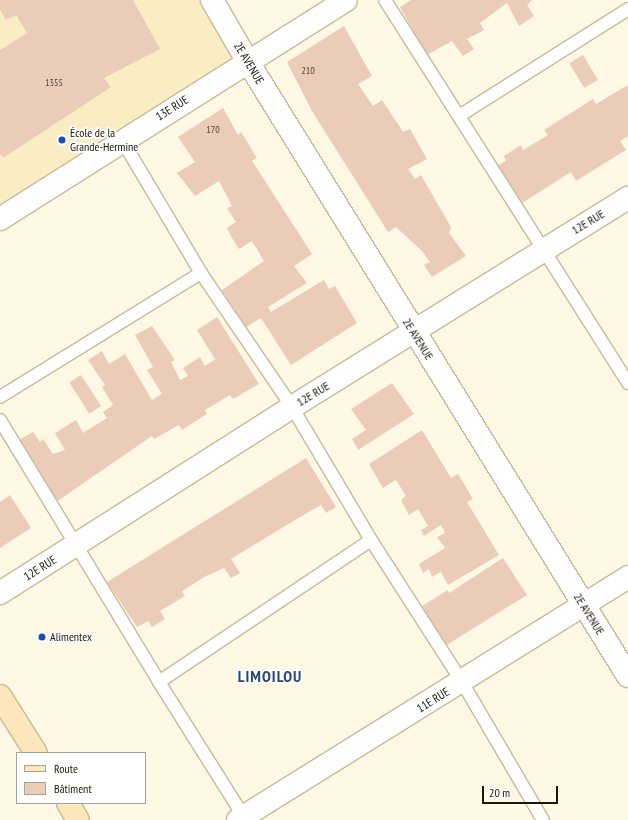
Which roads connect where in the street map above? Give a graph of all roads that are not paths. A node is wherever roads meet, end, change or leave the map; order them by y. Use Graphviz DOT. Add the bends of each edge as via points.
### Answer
graph roads {
  1 [pos="212,0"];
  2 [pos="346,0"];
  3 [pos="385,0"];
  4 [pos="628,9"];
  5 [pos="248,62"];
  6 [pos="459,116"];
  7 [pos="122,140"];
  8 [pos="628,198"];
  9 [pos="0,218"];
  10 [pos="544,249"];
  11 [pos="201,273"];
  12 [pos="414,332"];
  13 [pos="628,383"];
  14 [pos="0,397"];
  15 [pos="292,407"];
  16 [pos="0,420"];
  17 [pos="371,540"];
  18 [pos="76,546"];
  19 [pos="628,577"];
  20 [pos="0,593"];
  21 [pos="583,605"];
  22 [pos="628,676"];
  23 [pos="159,682"];
  24 [pos="462,682"];
  25 [pos="0,696"];
  26 [pos="35,752"];
  27 [pos="69,804"];
  28 [pos="538,818"];
  29 [pos="242,819"];
  30 [pos="78,820"];
  1 -- 5 [label="street, 2E AVENUE"];
  2 -- 5 [label="street, 13E RUE"];
  3 -- 6 [label="lane"];
  4 -- 6 [label="lane"];
  5 -- 7 [label="street, 13E RUE"];
  5 -- 12 [label="street, 2E AVENUE"];
  6 -- 10 [label="lane"];
  7 -- 9 [label="street, 13E RUE"];
  7 -- 11 [label="lane"];
  8 -- 10 [label="street, 12E RUE"];
  10 -- 12 [label="street, 12E RUE"];
  10 -- 13 [label="lane"];
  11 -- 14 [label="lane"];
  11 -- 15 [label="lane"];
  12 -- 15 [label="street, 12E RUE"];
  12 -- 21 [label="street, 2E AVENUE"];
  15 -- 17 [label="lane"];
  15 -- 18 [label="street, 12E RUE"];
  16 -- 18 [label="lane"];
  17 -- 23 [label="lane"];
  17 -- 24 [label="lane"];
  18 -- 20 [label="street, 12E RUE"];
  18 -- 23 [label="lane"];
  19 -- 21 [label="street, 11E RUE"];
  21 -- 22 [label="street, 2E AVENUE"];
  21 -- 24 [label="street, 11E RUE"];
  23 -- 29 [label="lane"];
  24 -- 28 [label="lane"];
  24 -- 29 [label="street, 11E RUE"];
  25 -- 26 [label="street"];
  27 -- 30 [label="street"];
}
